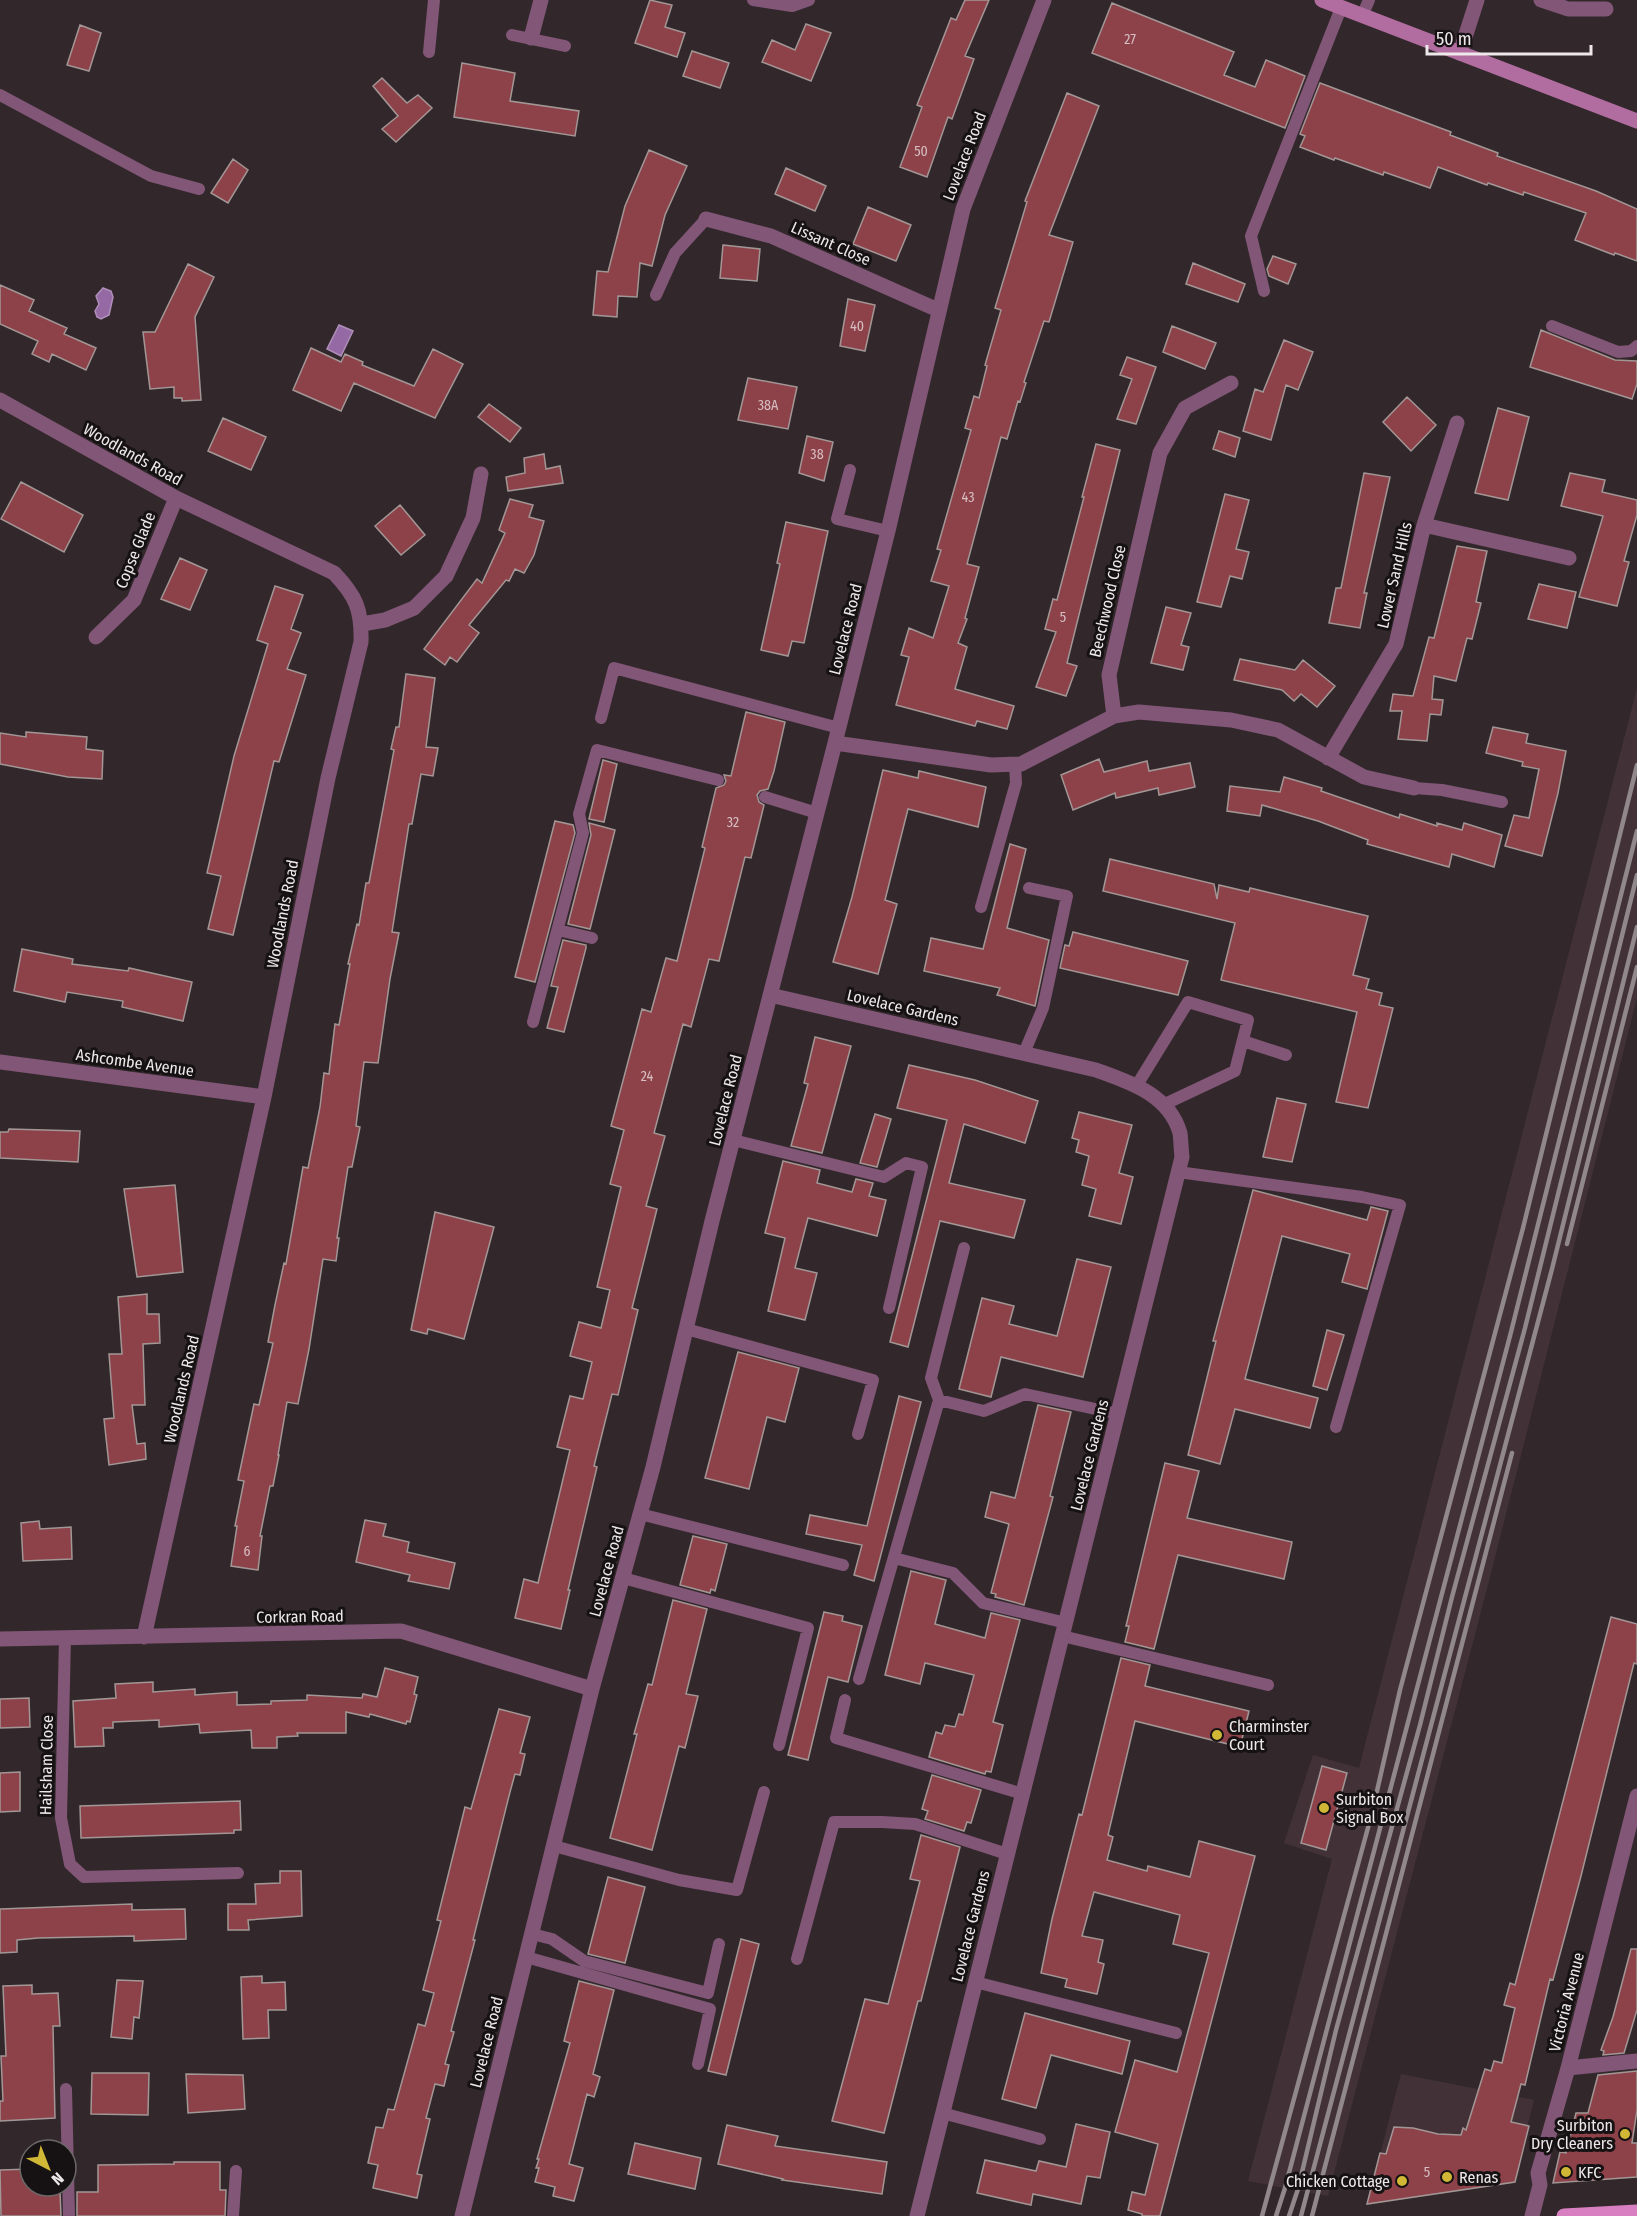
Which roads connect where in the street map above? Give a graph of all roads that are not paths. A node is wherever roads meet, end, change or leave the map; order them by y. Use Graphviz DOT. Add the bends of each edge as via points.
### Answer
graph roads {
  1 [pos="434,0"];
  2 [pos="541,0"];
  3 [pos="753,0"];
  4 [pos="809,0"];
  5 [pos="1044,0"];
  6 [pos="1322,0"];
  7 [pos="1369,0"];
  8 [pos="1477,0"];
  9 [pos="1541,0"];
  10 [pos="1341,8"];
  11 [pos="1606,9"];
  12 [pos="1362,16"];
  13 [pos="512,35"];
  14 [pos="531,38"];
  15 [pos="565,46"];
  16 [pos="429,52"];
  17 [pos="1460,53"];
  18 [pos="0,95"];
  19 [pos="1637,121"];
  20 [pos="199,189"];
  21 [pos="706,219"];
  22 [pos="1264,291"];
  23 [pos="656,296"];
  24 [pos="938,310"];
  25 [pos="1552,326"];
  26 [pos="1637,346"];
  27 [pos="1231,383"];
  28 [pos="0,400"];
  29 [pos="1457,423"];
  30 [pos="850,470"];
  31 [pos="481,474"];
  32 [pos="176,498"];
  33 [pos="1424,525"];
  34 [pos="888,531"];
  35 [pos="1569,558"];
  36 [pos="362,624"];
  37 [pos="96,637"];
  38 [pos="1114,716"];
  39 [pos="601,718"];
  40 [pos="839,728"];
  41 [pos="835,743"];
  42 [pos="1328,758"];
  43 [pos="1015,764"];
  44 [pos="718,780"];
  45 [pos="1414,788"];
  46 [pos="765,797"];
  47 [pos="1502,802"];
  48 [pos="817,813"];
  49 [pos="1029,888"];
  50 [pos="981,907"];
  51 [pos="558,930"];
  52 [pos="592,938"];
  53 [pos="771,995"];
  54 [pos="533,1022"];
  55 [pos="1243,1041"];
  56 [pos="1024,1053"];
  57 [pos="1286,1055"];
  58 [pos="0,1062"];
  59 [pos="1137,1085"];
  60 [pos="264,1097"];
  61 [pos="1165,1104"];
  62 [pos="733,1140"];
  63 [pos="1178,1172"];
  64 [pos="964,1248"];
  65 [pos="889,1308"];
  66 [pos="686,1329"];
  67 [pos="939,1400"];
  68 [pos="1119,1414"];
  69 [pos="1336,1427"];
  70 [pos="858,1434"];
  71 [pos="640,1514"];
  72 [pos="894,1558"];
  73 [pos="843,1564"];
  74 [pos="623,1578"];
  75 [pos="1064,1629"];
  76 [pos="65,1637"];
  77 [pos="144,1637"];
  78 [pos="0,1639"];
  79 [pos="859,1679"];
  80 [pos="1268,1685"];
  81 [pos="592,1689"];
  82 [pos="845,1700"];
  83 [pos="779,1745"];
  84 [pos="764,1792"];
  85 [pos="1023,1794"];
  86 [pos="1637,1796"];
  87 [pos="554,1846"];
  88 [pos="1007,1854"];
  89 [pos="238,1873"];
  90 [pos="532,1934"];
  91 [pos="719,1944"];
  92 [pos="526,1957"];
  93 [pos="797,1959"];
  94 [pos="975,1982"];
  95 [pos="1176,2033"];
  96 [pos="1637,2061"];
  97 [pos="698,2064"];
  98 [pos="1568,2068"];
  99 [pos="66,2090"];
  100 [pos="942,2113"];
  101 [pos="1040,2139"];
  102 [pos="236,2171"];
  103 [pos="1637,2212"];
  104 [pos="69,2216"];
  105 [pos="233,2216"];
  106 [pos="462,2216"];
  107 [pos="917,2216"];
  108 [pos="1532,2216"];
  109 [pos="1564,2216"];
  1 -- 16 [label="lane"];
  2 -- 14 [label="street"];
  3 -- 4 [label="lane" via="792,6"];
  5 -- 24 [label="street, Lovelace Road" via="963,209"];
  6 -- 10 [label="street"];
  7 -- 12 [label="lane"];
  8 -- 17 [label="street"];
  9 -- 11 [label="street" via="1568,9"];
  10 -- 12 [label="street"];
  10 -- 22 [label="lane" via="1251,236"];
  12 -- 17 [label="street"];
  13 -- 14 [label="lane"];
  14 -- 15 [label="lane"];
  17 -- 19 [label="street"];
  18 -- 20 [label="lane" via="151,176"];
  21 -- 23 [label="lane" via="675,253"];
  21 -- 24 [label="street, Lissant Close" via="771,236"];
  24 -- 34 [label="street, Lovelace Road"];
  25 -- 26 [label="lane" via="1618,352"];
  27 -- 38 [label="street, Beechwood Close" via="1185,408 1160,453 1108,675"];
  28 -- 32 [label="street, Woodlands Road"];
  29 -- 33 [label="street, Lower Sand Hills"];
  30 -- 34 [label="lane" via="837,519"];
  31 -- 36 [label="street" via="473,518 446,576 414,608"];
  32 -- 36 [label="street, Woodlands Road" via="334,573 358,605"];
  32 -- 37 [label="street, Copse Glade" via="134,600"];
  33 -- 35 [label="street"];
  33 -- 42 [label="street, Lower Sand Hills" via="1396,644"];
  34 -- 40 [label="street, Lovelace Road"];
  36 -- 60 [label="street, Woodlands Road"];
  38 -- 42 [label="street" via="1139,712 1231,720 1278,730"];
  38 -- 43 [label="street"];
  39 -- 40 [label="lane" via="614,668"];
  40 -- 41 [label="street, Lovelace Road"];
  41 -- 43 [label="street" via="991,765"];
  41 -- 48 [label="street, Lovelace Road"];
  42 -- 45 [label="street" via="1364,777"];
  43 -- 50 [label="lane" via="1016,783"];
  44 -- 51 [label="lane" via="597,750 579,814 583,833"];
  45 -- 47 [label="lane"];
  46 -- 48 [label="lane"];
  48 -- 53 [label="street, Lovelace Road"];
  49 -- 56 [label="lane" via="1067,897 1043,1008"];
  51 -- 52 [label="lane"];
  51 -- 54 [label="lane"];
  53 -- 56 [label="street, Lovelace Gardens"];
  53 -- 62 [label="street, Lovelace Road"];
  55 -- 57 [label="lane"];
  55 -- 59 [label="lane" via="1248,1020 1188,1002"];
  55 -- 61 [label="lane" via="1235,1071"];
  56 -- 59 [label="street, Lovelace Gardens" via="1096,1070"];
  58 -- 60 [label="street, Ashcombe Avenue"];
  59 -- 61 [label="street, Lovelace Gardens"];
  60 -- 77 [label="street, Woodlands Road"];
  61 -- 63 [label="street, Lovelace Gardens" via="1179,1132 1182,1157"];
  62 -- 65 [label="lane" via="884,1177 906,1163 922,1167"];
  62 -- 66 [label="street, Lovelace Road"];
  63 -- 68 [label="street, Lovelace Gardens"];
  63 -- 69 [label="lane" via="1400,1205"];
  64 -- 67 [label="lane" via="931,1378"];
  66 -- 70 [label="lane" via="873,1380"];
  66 -- 71 [label="street, Lovelace Road"];
  67 -- 68 [label="lane" via="984,1411 1026,1394"];
  67 -- 72 [label="lane"];
  68 -- 75 [label="street, Lovelace Gardens"];
  71 -- 73 [label="lane"];
  71 -- 74 [label="street, Lovelace Road"];
  72 -- 75 [label="lane" via="953,1573 983,1603"];
  72 -- 79 [label="lane"];
  74 -- 81 [label="street, Lovelace Road"];
  74 -- 83 [label="lane" via="808,1628"];
  75 -- 80 [label="lane"];
  75 -- 85 [label="street, Lovelace Gardens"];
  76 -- 77 [label="street, Corkran Road"];
  76 -- 78 [label="street, Corkran Road"];
  76 -- 89 [label="lane, Hailsham Close" via="61,1818 70,1864 84,1877"];
  77 -- 81 [label="street, Corkran Road" via="401,1631"];
  81 -- 87 [label="street, Lovelace Road"];
  82 -- 85 [label="lane" via="836,1738"];
  84 -- 87 [label="lane" via="737,1890 679,1880"];
  85 -- 88 [label="street, Lovelace Gardens"];
  86 -- 98 [label="street, Victoria Avenue"];
  87 -- 90 [label="street, Lovelace Road"];
  88 -- 93 [label="lane" via="915,1824 834,1822"];
  88 -- 94 [label="street, Lovelace Gardens"];
  90 -- 91 [label="lane" via="552,1939 584,1961 708,1993"];
  90 -- 92 [label="street, Lovelace Road"];
  92 -- 97 [label="lane" via="710,2009"];
  92 -- 106 [label="street, Lovelace Road"];
  94 -- 95 [label="lane"];
  94 -- 100 [label="street, Lovelace Gardens"];
  96 -- 98 [label="street"];
  98 -- 108 [label="street, Victoria Avenue" via="1538,2173 1540,2185"];
  99 -- 104 [label="lane"];
  100 -- 101 [label="lane"];
  100 -- 107 [label="street, Lovelace Gardens"];
  102 -- 105 [label="lane"];
  103 -- 109 [label="main road"];
}
